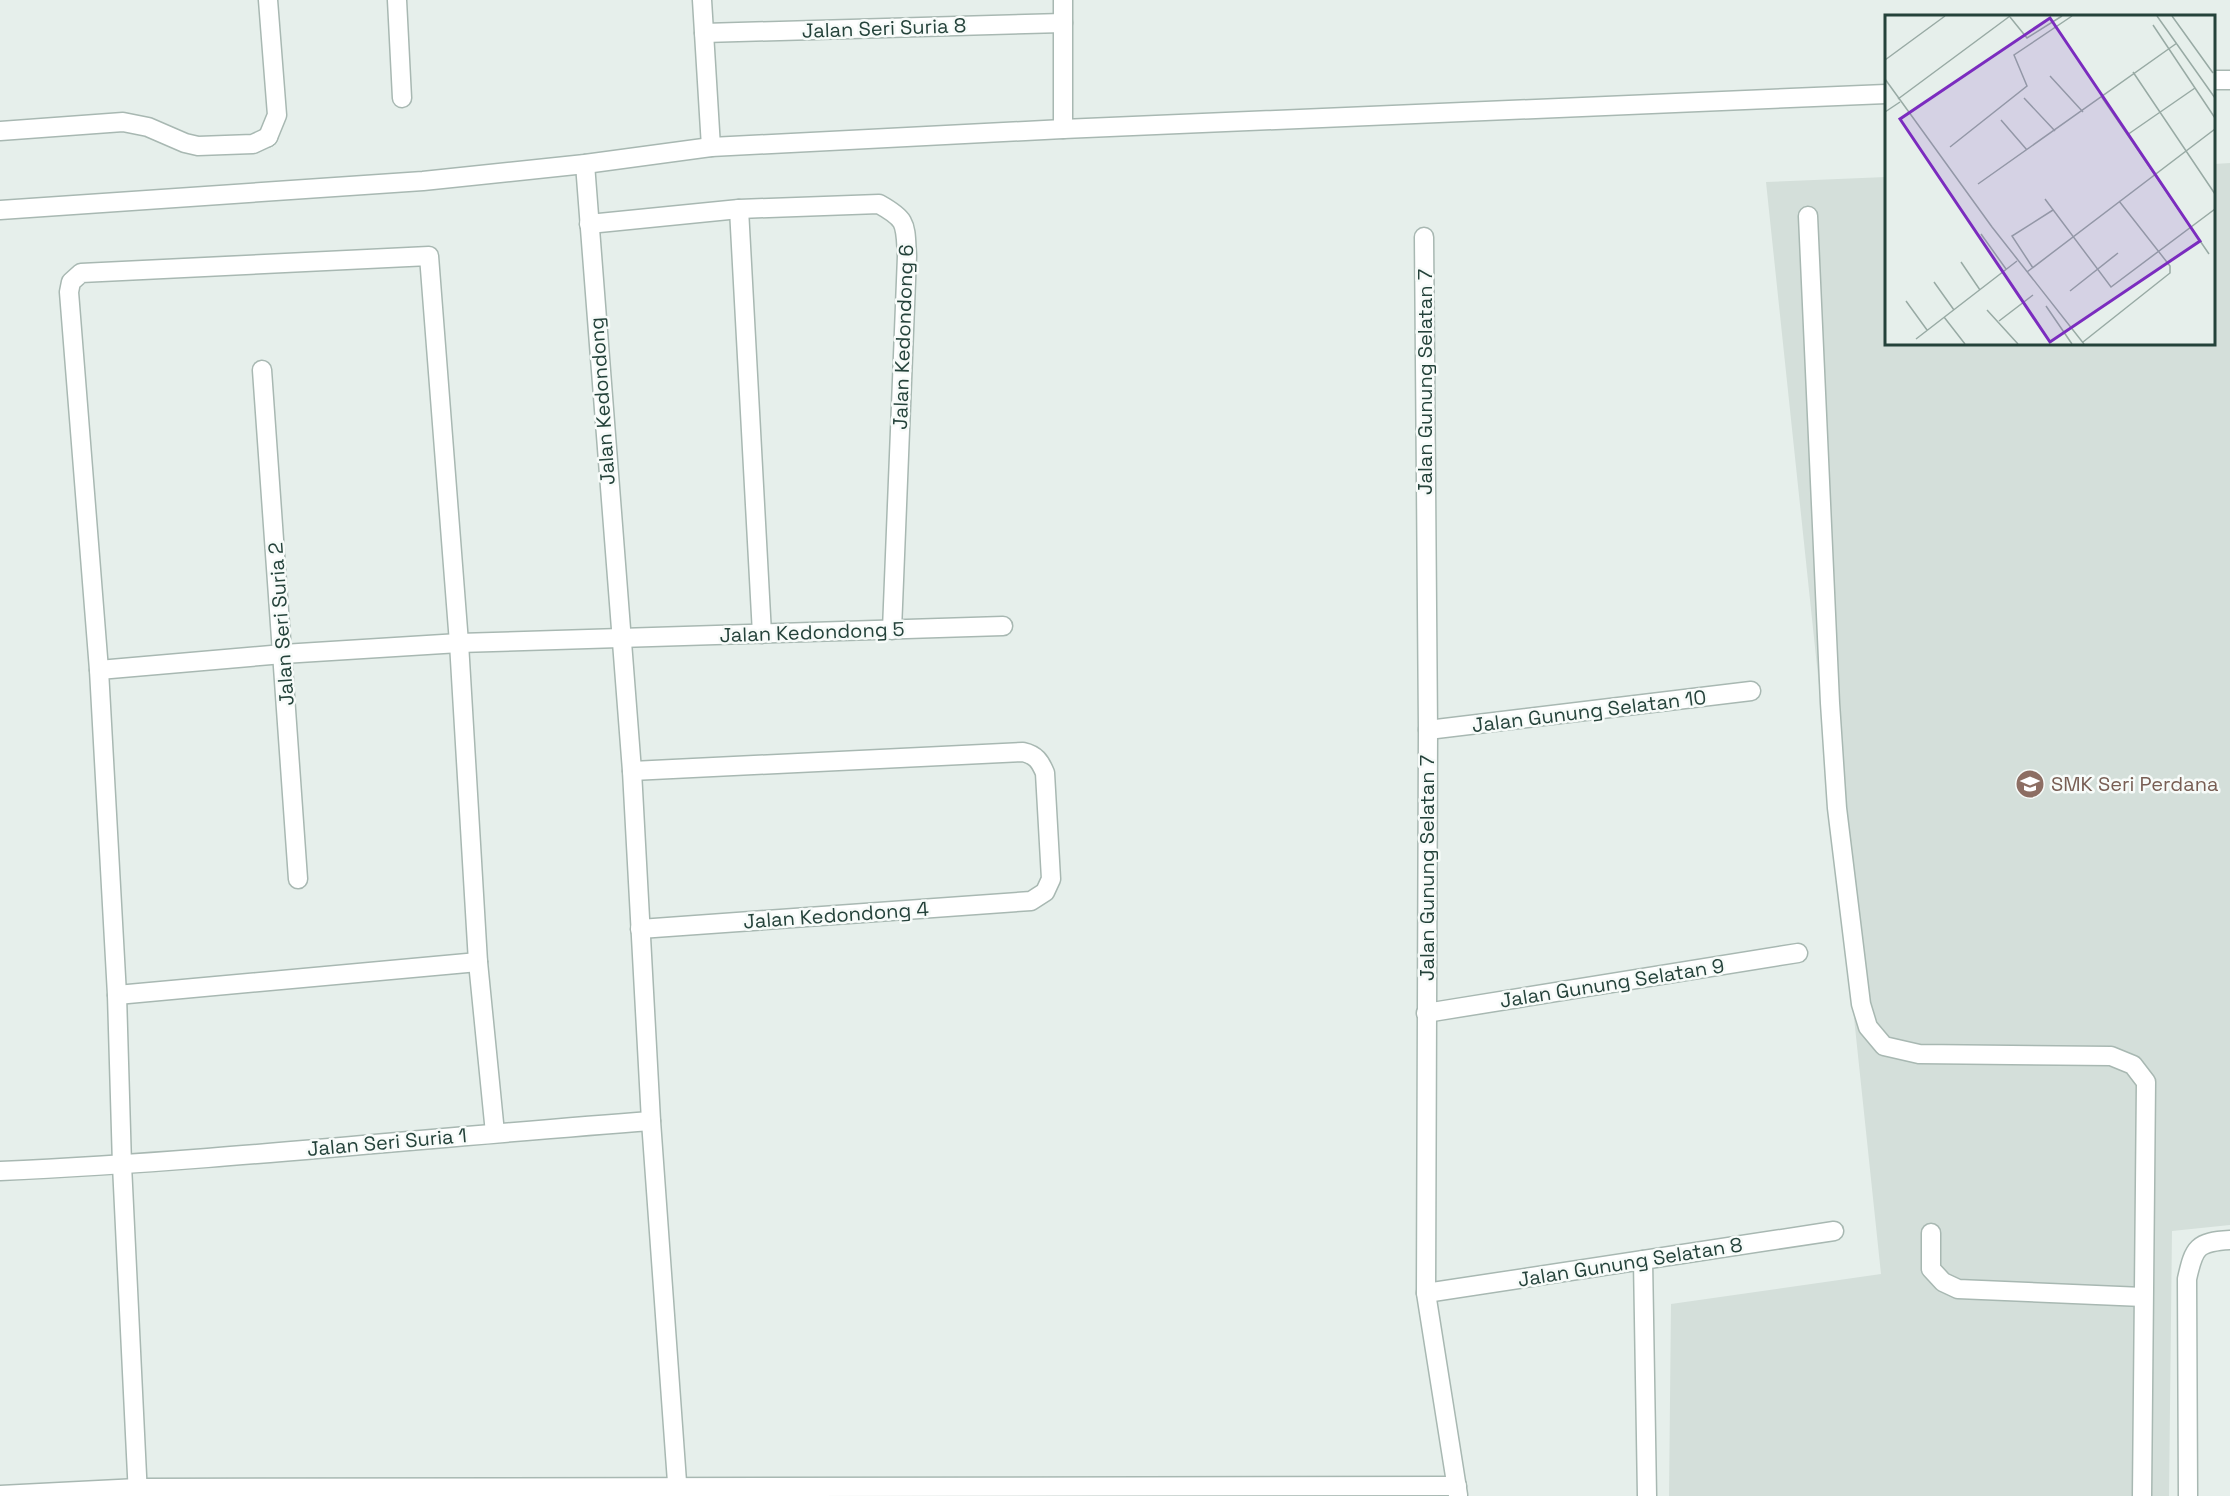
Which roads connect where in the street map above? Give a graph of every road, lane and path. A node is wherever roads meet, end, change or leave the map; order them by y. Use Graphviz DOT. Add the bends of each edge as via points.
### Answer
graph roads {
  1 [pos="268,0"];
  2 [pos="397,0"];
  3 [pos="702,0"];
  4 [pos="1063,0"];
  5 [pos="1063,23"];
  6 [pos="704,33"];
  7 [pos="1885,94"];
  8 [pos="402,98"];
  9 [pos="1063,129"];
  10 [pos="0,131"];
  11 [pos="711,147"];
  12 [pos="585,164"];
  13 [pos="740,209"];
  14 [pos="0,210"];
  15 [pos="1808,216"];
  16 [pos="589,224"];
  17 [pos="1424,237"];
  18 [pos="262,370"];
  19 [pos="1003,626"];
  20 [pos="892,630"];
  21 [pos="762,634"];
  22 [pos="621,639"];
  23 [pos="459,643"];
  24 [pos="283,654"];
  25 [pos="99,670"];
  26 [pos="1751,691"];
  27 [pos="1428,730"];
  28 [pos="632,771"];
  29 [pos="298,879"];
  30 [pos="640,929"];
  31 [pos="1798,953"];
  32 [pos="478,962"];
  33 [pos="117,995"];
  34 [pos="1426,1012"];
  35 [pos="651,1121"];
  36 [pos="495,1133"];
  37 [pos="122,1166"];
  38 [pos="0,1171"];
  39 [pos="1834,1231"];
  40 [pos="1931,1233"];
  41 [pos="2230,1240"];
  42 [pos="1643,1260"];
  43 [pos="1426,1293"];
  44 [pos="2143,1297"];
  45 [pos="678,1491"];
  46 [pos="1457,1491"];
  47 [pos="138,1492"];
  48 [pos="1067,1492"];
  49 [pos="0,1495"];
  50 [pos="1647,1496"];
  51 [pos="2142,1496"];
  52 [pos="2188,1496"];
  1 -- 10 [label="street" via="277,115 268,137 253,144 198,146 123,122"];
  2 -- 8 [label="street"];
  3 -- 6 [label="street"];
  4 -- 5 [label="street"];
  5 -- 6 [label="street, Jalan Seri Suria 8"];
  5 -- 9 [label="street"];
  6 -- 11 [label="street"];
  7 -- 9 [label="street"];
  9 -- 11 [label="street"];
  11 -- 12 [label="street"];
  12 -- 14 [label="street" via="423,181"];
  12 -- 16 [label="street, Jalan Kedondong"];
  13 -- 16 [label="street, Jalan Kedondong 6"];
  13 -- 20 [label="street, Jalan Kedondong 6" via="879,204 896,213 905,225"];
  13 -- 21 [label="street"];
  15 -- 44 [label="street" via="1837,808 1868,1027 1884,1046 1919,1054 2111,1056 2133,1065 2146,1082"];
  16 -- 22 [label="street, Jalan Kedondong"];
  17 -- 27 [label="street, Jalan Gunung Selatan 7"];
  18 -- 24 [label="street, Jalan Seri Suria 2"];
  19 -- 20 [label="street, Jalan Kedondong 5"];
  20 -- 21 [label="street, Jalan Kedondong 5"];
  21 -- 22 [label="street, Jalan Kedondong 5"];
  22 -- 23 [label="street, Jalan Kedondong 5"];
  22 -- 28 [label="street, Jalan Kedondong"];
  23 -- 24 [label="street, Jalan Kedondong 5"];
  23 -- 25 [label="street" via="429,256 81,273 71,282 69,292"];
  23 -- 32 [label="street"];
  24 -- 25 [label="street, Jalan Kedondong 5"];
  24 -- 29 [label="street, Jalan Seri Suria 2"];
  25 -- 33 [label="street"];
  26 -- 27 [label="street, Jalan Gunung Selatan 10"];
  27 -- 34 [label="street, Jalan Gunung Selatan 7"];
  28 -- 30 [label="street, Jalan Kedondong"];
  28 -- 30 [label="street, Jalan Kedondong 4" via="1031,754 1040,761 1045,773 1051,879 1045,892 1031,901"];
  30 -- 35 [label="street, Jalan Kedondong"];
  31 -- 34 [label="street, Jalan Gunung Selatan 9"];
  32 -- 33 [label="street"];
  32 -- 36 [label="street"];
  33 -- 37 [label="street"];
  34 -- 43 [label="street, Jalan Gunung Selatan 7"];
  35 -- 36 [label="street, Jalan Seri Suria 1"];
  35 -- 45 [label="street, Jalan Kedondong"];
  36 -- 37 [label="street, Jalan Seri Suria 1"];
  37 -- 38 [label="street, Jalan Seri Suria 1"];
  37 -- 47 [label="street"];
  39 -- 42 [label="street, Jalan Gunung Selatan 8"];
  40 -- 44 [label="street" via="1931,1269 1943,1282 1958,1289"];
  41 -- 52 [label="street" via="2209,1241 2198,1248 2187,1279"];
  42 -- 43 [label="street, Jalan Gunung Selatan 8"];
  42 -- 50 [label="street"];
  43 -- 46 [label="street, Jalan Gunung Selatan 7"];
  44 -- 51 [label="street"];
  45 -- 47 [label="street"];
  45 -- 48 [label="street"];
  46 -- 48 [label="street"];
  47 -- 49 [label="street"];
}
